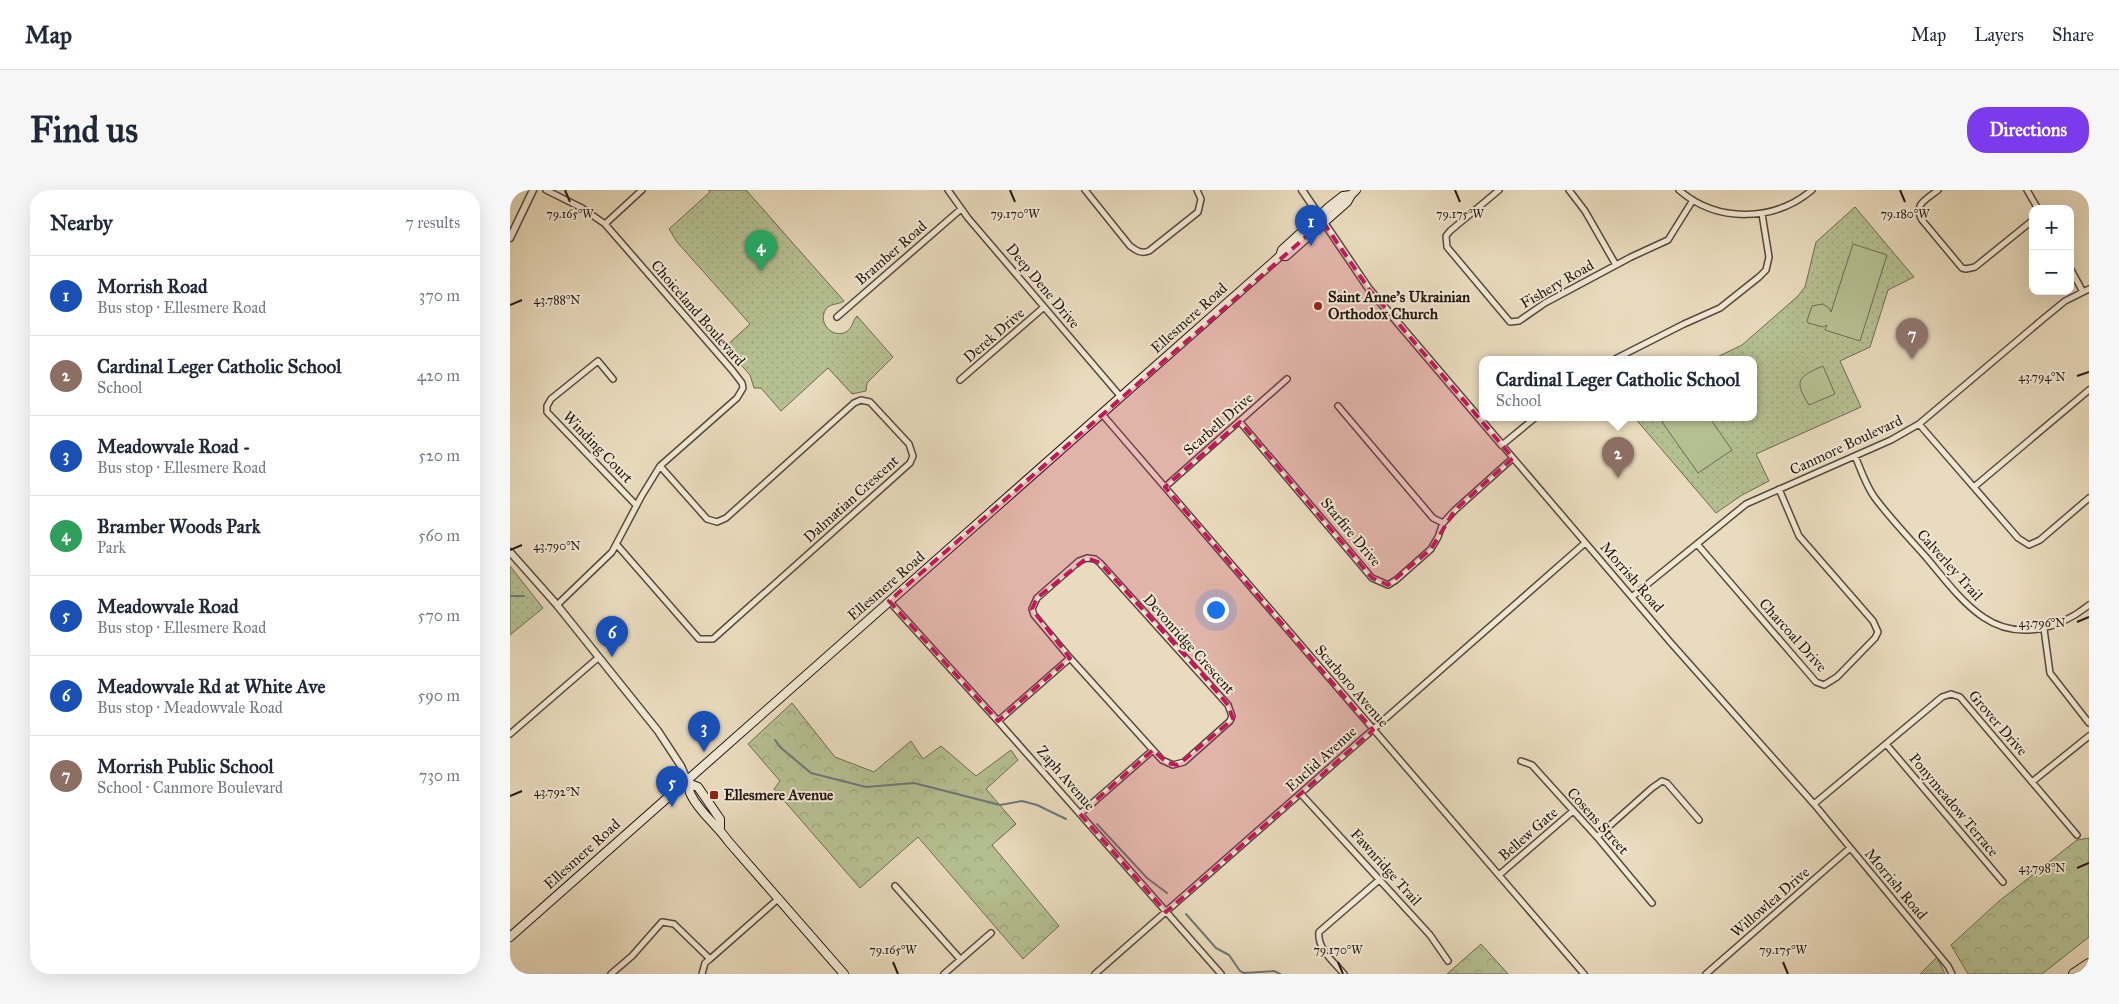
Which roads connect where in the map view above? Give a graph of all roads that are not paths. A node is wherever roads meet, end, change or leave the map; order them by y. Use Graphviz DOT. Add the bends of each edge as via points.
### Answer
graph roads {
  1 [pos="533,190"];
  2 [pos="546,190"];
  3 [pos="642,190"];
  4 [pos="948,190"];
  5 [pos="1085,190"];
  6 [pos="1197,190"];
  7 [pos="1302,190"];
  8 [pos="1499,190"];
  9 [pos="1568,190"];
  10 [pos="1679,190"];
  11 [pos="1812,190"];
  12 [pos="1938,190"];
  13 [pos="2027,190"];
  14 [pos="1353,192"];
  15 [pos="1693,200"];
  16 [pos="2036,205"];
  17 [pos="961,209"];
  18 [pos="1762,214"];
  19 [pos="1321,219"];
  20 [pos="2029,223"];
  21 [pos="605,224"];
  22 [pos="510,238"];
  23 [pos="1616,265"];
  24 [pos="2074,275"];
  25 [pos="2089,289"];
  26 [pos="2083,292"];
  27 [pos="1044,307"];
  28 [pos="837,317"];
  29 [pos="1621,356"];
  30 [pos="613,378"];
  31 [pos="1287,379"];
  32 [pos="960,380"];
  33 [pos="2089,390"];
  34 [pos="1121,397"];
  35 [pos="1338,406"];
  36 [pos="1102,414"];
  37 [pos="1479,418"];
  38 [pos="1482,421"];
  39 [pos="1531,421"];
  40 [pos="1240,422"];
  41 [pos="1919,424"];
  42 [pos="1502,445"];
  43 [pos="1855,456"];
  44 [pos="1513,458"];
  45 [pos="660,466"];
  46 [pos="1165,487"];
  47 [pos="1974,487"];
  48 [pos="1779,489"];
  49 [pos="2089,498"];
  50 [pos="636,506"];
  51 [pos="1443,524"];
  52 [pos="1585,543"];
  53 [pos="1697,544"];
  54 [pos="617,545"];
  55 [pos="510,552"];
  56 [pos="1633,596"];
  57 [pos="889,601"];
  58 [pos="557,605"];
  59 [pos="2089,605"];
  60 [pos="2044,629"];
  61 [pos="599,657"];
  62 [pos="1070,658"];
  63 [pos="998,721"];
  64 [pos="2089,723"];
  65 [pos="1373,730"];
  66 [pos="510,734"];
  67 [pos="2089,736"];
  68 [pos="1886,744"];
  69 [pos="1153,750"];
  70 [pos="1521,761"];
  71 [pos="688,782"];
  72 [pos="2032,782"];
  73 [pos="1301,794"];
  74 [pos="1814,804"];
  75 [pos="1573,811"];
  76 [pos="1080,814"];
  77 [pos="1699,820"];
  78 [pos="2077,835"];
  79 [pos="1597,837"];
  80 [pos="1850,848"];
  81 [pos="1499,875"];
  82 [pos="1379,880"];
  83 [pos="2003,882"];
  84 [pos="895,886"];
  85 [pos="778,899"];
  86 [pos="1652,903"];
  87 [pos="1166,912"];
  88 [pos="991,933"];
  89 [pos="510,937"];
  90 [pos="710,959"];
  91 [pos="960,959"];
  92 [pos="1448,961"];
  93 [pos="2089,964"];
  94 [pos="611,974"];
  95 [pos="702,974"];
  96 [pos="844,974"];
  97 [pos="944,974"];
  98 [pos="1095,974"];
  99 [pos="1221,974"];
  100 [pos="1344,974"];
  101 [pos="1584,974"];
  102 [pos="1706,974"];
  103 [pos="1952,974"];
  104 [pos="2074,974"];
  1 -- 22 [label="street"];
  2 -- 21 [label="street, Choiceland Boulevard"];
  3 -- 21 [label="street"];
  4 -- 17 [label="street, Deep Dene Drive"];
  5 -- 6 [label="street" via="1130,246 1144,253 1198,212 1201,199"];
  7 -- 19 [label="street, Morrish Road"];
  8 -- 23 [label="street, Fishery Road" via="1450,231 1446,242 1510,322 1519,321 1545,303"];
  9 -- 23 [label="street, Fishery Road"];
  10 -- 15 [label="street"];
  11 -- 18 [label="street" via="1789,205"];
  12 -- 20 [label="street" via="1920,205 1919,214 1962,268 1975,267"];
  13 -- 16 [label="street"];
  14 -- 19 [label="main road, Ellesmere Road" via="1343,196"];
  15 -- 18 [label="street" via="1706,207 1736,214"];
  15 -- 23 [label="street, Fishery Road" via="1668,240"];
  17 -- 27 [label="street, Deep Dene Drive"];
  17 -- 28 [label="street, Bramber Road"];
  18 -- 29 [label="street" via="1769,257 1766,270 1720,308"];
  19 -- 34 [label="main road, Ellesmere Road" via="1282,250 1280,256"];
  19 -- 37 [label="street, Morrish Road" via="1369,289"];
  21 -- 45 [label="street, Choiceland Boulevard" via="742,385 742,392 737,398"];
  24 -- 26 [label="street"];
  25 -- 26 [label="street, Canmore Boulevard"];
  26 -- 41 [label="street, Canmore Boulevard" via="2042,319"];
  27 -- 32 [label="street, Derek Drive"];
  27 -- 34 [label="street, Deep Dene Drive"];
  30 -- 50 [label="street, Winding Court" via="598,361 551,399 546,406 547,412"];
  31 -- 40 [label="street, Scarbell Drive"];
  33 -- 47 [label="street"];
  34 -- 36 [label="main road, Ellesmere Road"];
  35 -- 51 [label="street" via="1433,518"];
  36 -- 46 [label="street, Scarboro Avenue"];
  36 -- 57 [label="main road, Ellesmere Road"];
  38 -- 42 [label="street, Morrish Road"];
  39 -- 42 [label="street"];
  40 -- 46 [label="street, Scarbell Drive"];
  40 -- 51 [label="street, Starfire Drive" via="1372,578 1388,585 1396,580 1431,549"];
  41 -- 43 [label="street, Canmore Boulevard"];
  41 -- 47 [label="street"];
  42 -- 44 [label="street, Morrish Road"];
  43 -- 48 [label="street, Canmore Boulevard"];
  43 -- 60 [label="street, Calverley Trail" via="1876,499 1965,602 1984,618 2006,628"];
  44 -- 51 [label="street, Starfire Drive"];
  44 -- 52 [label="street, Morrish Road"];
  45 -- 50 [label="street, Choiceland Boulevard"];
  45 -- 54 [label="street, Dalmatian Crescent" via="707,519 716,522 726,518 854,403 870,402 909,444 913,456 910,463 713,639 699,639"];
  46 -- 65 [label="street, Scarboro Avenue"];
  47 -- 49 [label="street" via="2018,538 2028,545 2040,540"];
  48 -- 53 [label="street, Canmore Boulevard" via="1736,510"];
  48 -- 53 [label="street, Charcoal Drive" via="1800,536 1878,632 1837,677 1824,685 1816,682"];
  50 -- 54 [label="street, Choiceland Boulevard"];
  52 -- 56 [label="street, Morrish Road"];
  52 -- 65 [label="street, Euclid Avenue"];
  53 -- 56 [label="street, Canmore Boulevard"];
  54 -- 58 [label="street, Choiceland Boulevard"];
  55 -- 58 [label="street"];
  56 -- 74 [label="street, Morrish Road"];
  57 -- 63 [label="street, Zaph Avenue"];
  57 -- 71 [label="main road, Ellesmere Road"];
  58 -- 61 [label="street"];
  59 -- 60 [label="street, Calverley Trail" via="2066,622"];
  60 -- 64 [label="street" via="2050,673"];
  61 -- 66 [label="street"];
  61 -- 71 [label="street" via="658,731"];
  62 -- 63 [label="street"];
  62 -- 69 [label="street, Devonridge Crescent"];
  62 -- 69 [label="street, Devonridge Crescent" via="1034,615 1034,603 1080,561 1095,559 1207,680 1228,705 1232,716 1230,722 1178,765 1167,763"];
  63 -- 76 [label="street, Zaph Avenue"];
  65 -- 73 [label="street, Euclid Avenue"];
  65 -- 81 [label="street, Scarboro Avenue"];
  67 -- 72 [label="street"];
  68 -- 72 [label="street, Grover Drive" via="1942,697 1956,694"];
  68 -- 74 [label="street, Grover Drive"];
  68 -- 83 [label="street, Ponymeadow Terrace"];
  69 -- 76 [label="street"];
  70 -- 75 [label="street, Cosens Street" via="1532,765"];
  71 -- 85 [label="main road" via="690,794 712,824 720,828"];
  71 -- 89 [label="main road, Ellesmere Road"];
  72 -- 78 [label="street"];
  73 -- 82 [label="street, Fawnridge Trail"];
  73 -- 87 [label="street, Euclid Avenue"];
  74 -- 80 [label="street, Morrish Road"];
  75 -- 79 [label="street, Cosens Street"];
  75 -- 81 [label="street, Bellew Gate"];
  76 -- 87 [label="street, Zaph Avenue"];
  77 -- 79 [label="street" via="1662,781"];
  79 -- 86 [label="street, Cosens Street"];
  80 -- 102 [label="street, Willowlea Drive"];
  80 -- 103 [label="street, Morrish Road"];
  81 -- 101 [label="street, Scarboro Avenue"];
  82 -- 92 [label="street, Fawnridge Trail" via="1430,936"];
  82 -- 100 [label="street" via="1319,932 1319,943"];
  84 -- 91 [label="street"];
  85 -- 90 [label="street"];
  85 -- 96 [label="main road"];
  87 -- 98 [label="street, Euclid Avenue"];
  87 -- 99 [label="street, Zaph Avenue"];
  88 -- 91 [label="street"];
  90 -- 94 [label="street" via="674,924 662,922"];
  90 -- 95 [label="street"];
  91 -- 97 [label="street"];
  93 -- 104 [label="highway"];
}
